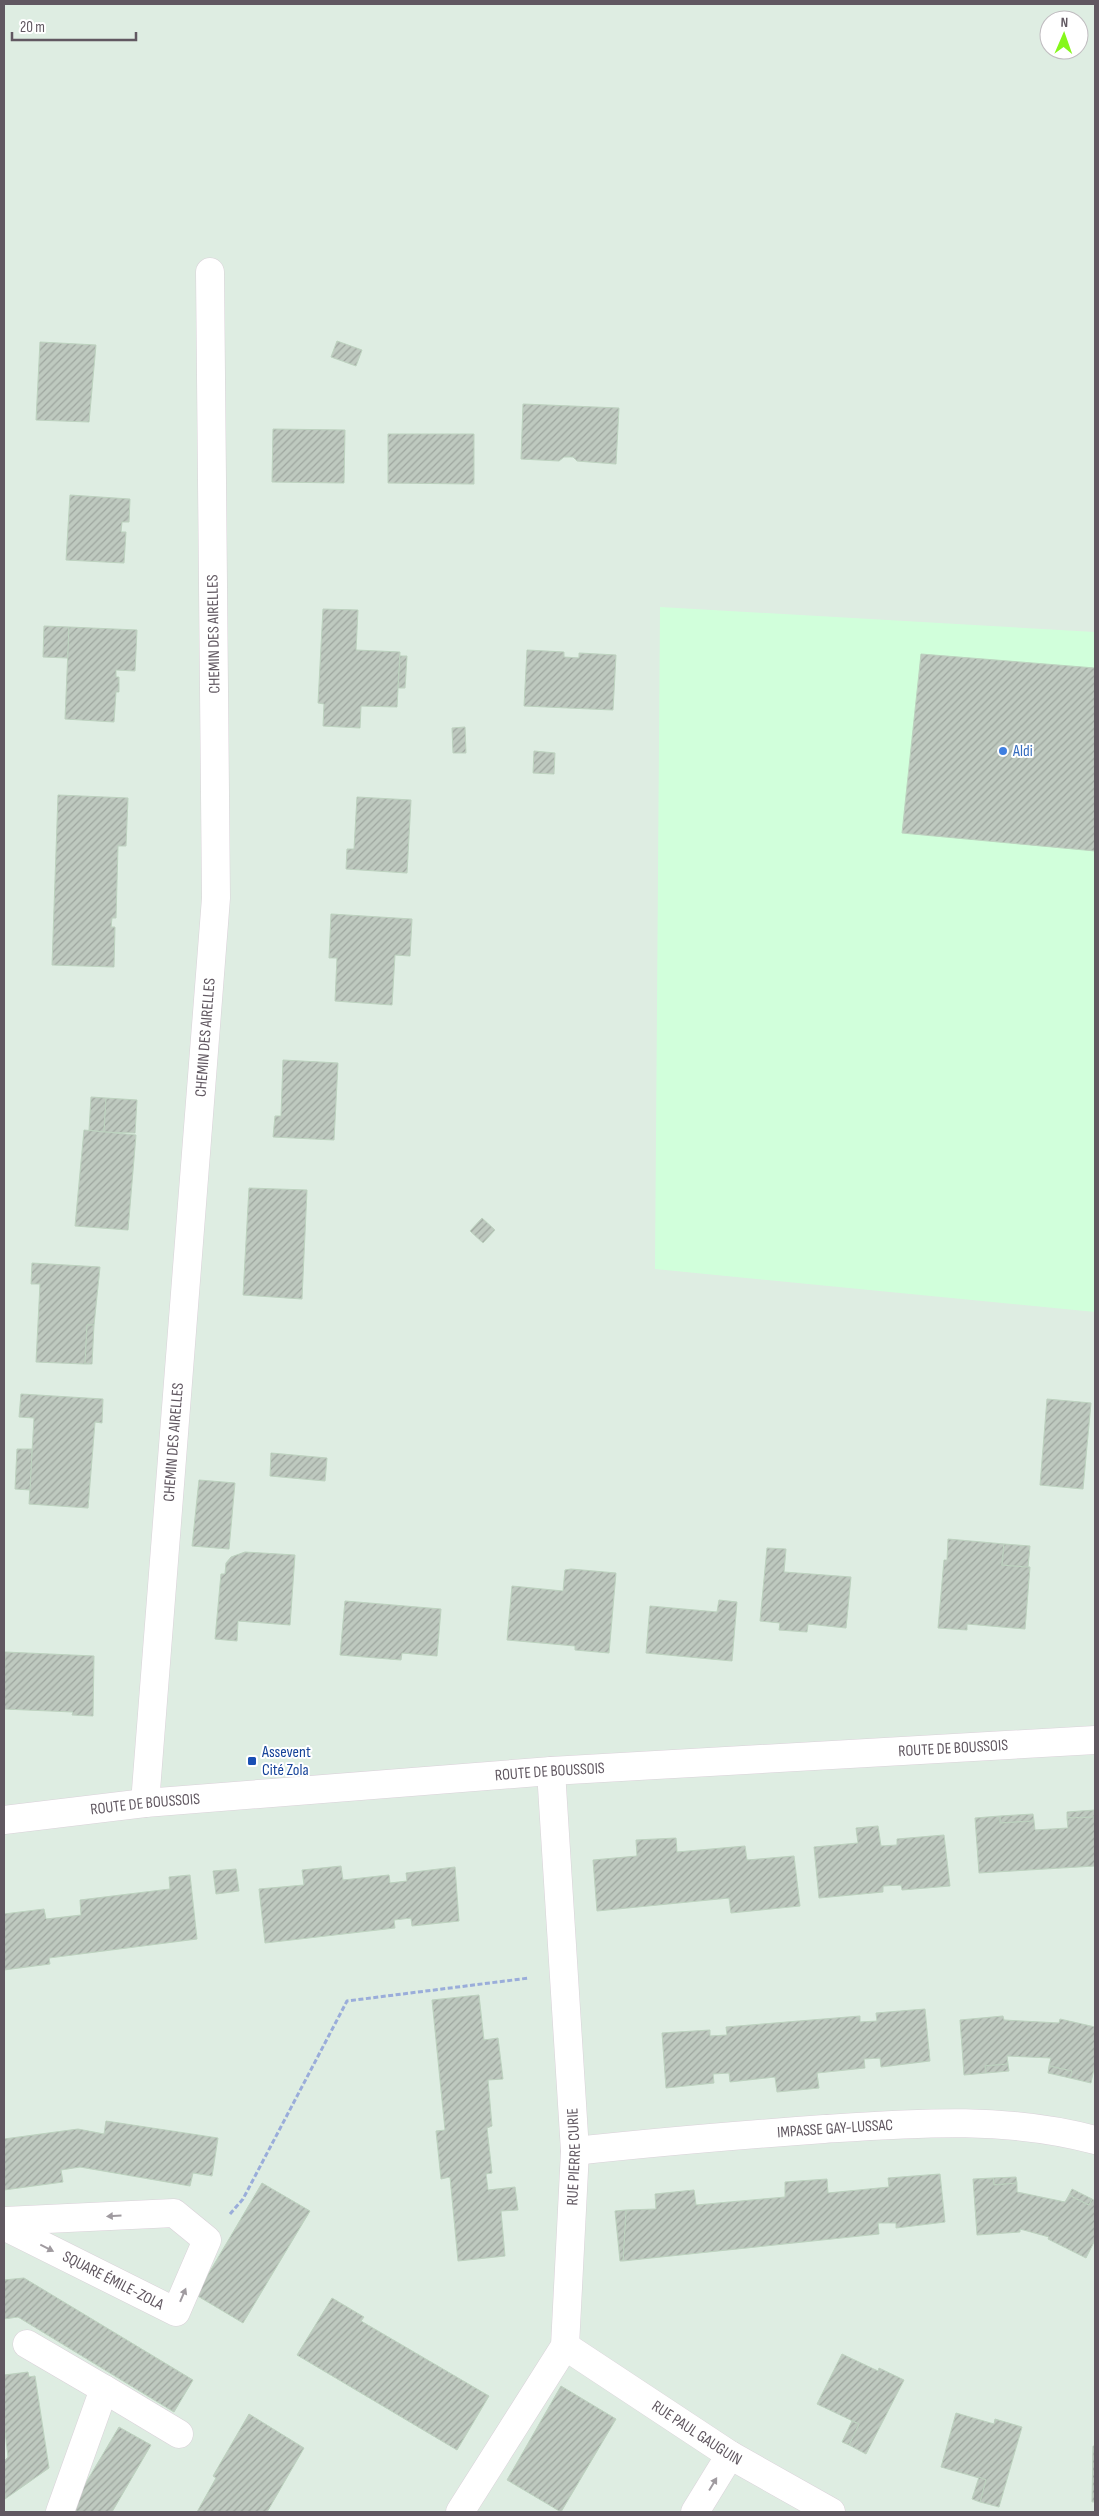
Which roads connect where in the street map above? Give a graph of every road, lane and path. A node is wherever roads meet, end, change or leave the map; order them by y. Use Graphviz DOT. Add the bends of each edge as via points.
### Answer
graph roads {
  1 [pos="210,272"];
  2 [pos="1095,1740"];
  3 [pos="551,1771"];
  4 [pos="145,1803"];
  5 [pos="4,1820"];
  6 [pos="564,1974"];
  7 [pos="1095,2140"];
  8 [pos="575,2151"];
  9 [pos="4,2221"];
  10 [pos="4,2226"];
  11 [pos="207,2240"];
  12 [pos="27,2344"];
  13 [pos="565,2346"];
  14 [pos="104,2389"];
  15 [pos="179,2434"];
  16 [pos="730,2455"];
  17 [pos="60,2512"];
  18 [pos="460,2512"];
  19 [pos="695,2512"];
  20 [pos="831,2512"];
  1 -- 4 [label="street, CHEMIN DES AIRELLES" via="216,898"];
  2 -- 3 [label="street, ROUTE DE BOUSSOIS"];
  3 -- 4 [label="street, ROUTE DE BOUSSOIS"];
  3 -- 6 [label="street, RUE PIERRE CURIE"];
  4 -- 5 [label="street, ROUTE DE BOUSSOIS"];
  6 -- 8 [label="street, RUE PIERRE CURIE"];
  6 -- 11 [label="path" via="347,2001 242,2199"];
  7 -- 8 [label="street, IMPASSE GAY-LUSSAC" via="1056,2130 1008,2125 918,2123 694,2138"];
  8 -- 13 [label="street, RUE PIERRE CURIE"];
  11 -- 9 [label="street, one-way" via="174,2212"];
  10 -- 11 [label="street, SQUARE ÉMILE-ZOLA, one-way" via="176,2312"];
  12 -- 14 [label="street"];
  13 -- 16 [label="street, RUE PAUL GAUGUIN"];
  13 -- 18 [label="street, RUE PIERRE CURIE"];
  14 -- 15 [label="street"];
  14 -- 17 [label="street"];
  19 -- 16 [label="street, one-way"];
  16 -- 20 [label="street, RUE PAUL GAUGUIN"];
}
